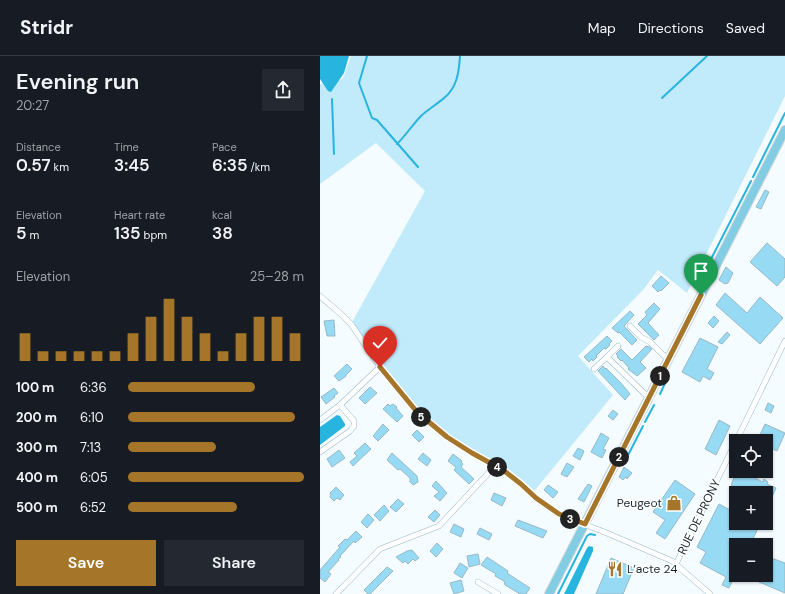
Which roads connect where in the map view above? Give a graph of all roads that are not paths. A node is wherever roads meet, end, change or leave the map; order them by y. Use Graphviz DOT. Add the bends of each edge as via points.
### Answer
graph roads {
  1 [pos="785,130"];
  2 [pos="320,296"];
  3 [pos="630,326"];
  4 [pos="785,341"];
  5 [pos="618,346"];
  6 [pos="607,357"];
  7 [pos="669,359"];
  8 [pos="380,367"];
  9 [pos="594,369"];
  10 [pos="649,398"];
  11 [pos="340,405"];
  12 [pos="320,420"];
  13 [pos="320,452"];
  14 [pos="495,466"];
  15 [pos="585,524"];
  16 [pos="676,564"];
  17 [pos="478,582"];
  18 [pos="336,594"];
  19 [pos="498,594"];
  20 [pos="549,594"];
  21 [pos="710,594"];
  1 -- 7 [label="main road"];
  2 -- 8 [label="street" via="342,315"];
  3 -- 7 [label="street" via="641,338 650,342"];
  4 -- 16 [label="street, RUE DE PRONY"];
  5 -- 6 [label="street"];
  6 -- 9 [label="street"];
  6 -- 10 [label="street"];
  7 -- 10 [label="main road"];
  8 -- 11 [label="street"];
  8 -- 14 [label="street" via="421,417 460,446"];
  10 -- 15 [label="main road"];
  11 -- 12 [label="street"];
  11 -- 13 [label="street" via="354,421 354,426"];
  14 -- 15 [label="street" via="548,507"];
  14 -- 18 [label="street" via="439,526 380,549"];
  15 -- 16 [label="street"];
  15 -- 20 [label="main road"];
  16 -- 21 [label="street"];
  17 -- 19 [label="street"];
}
